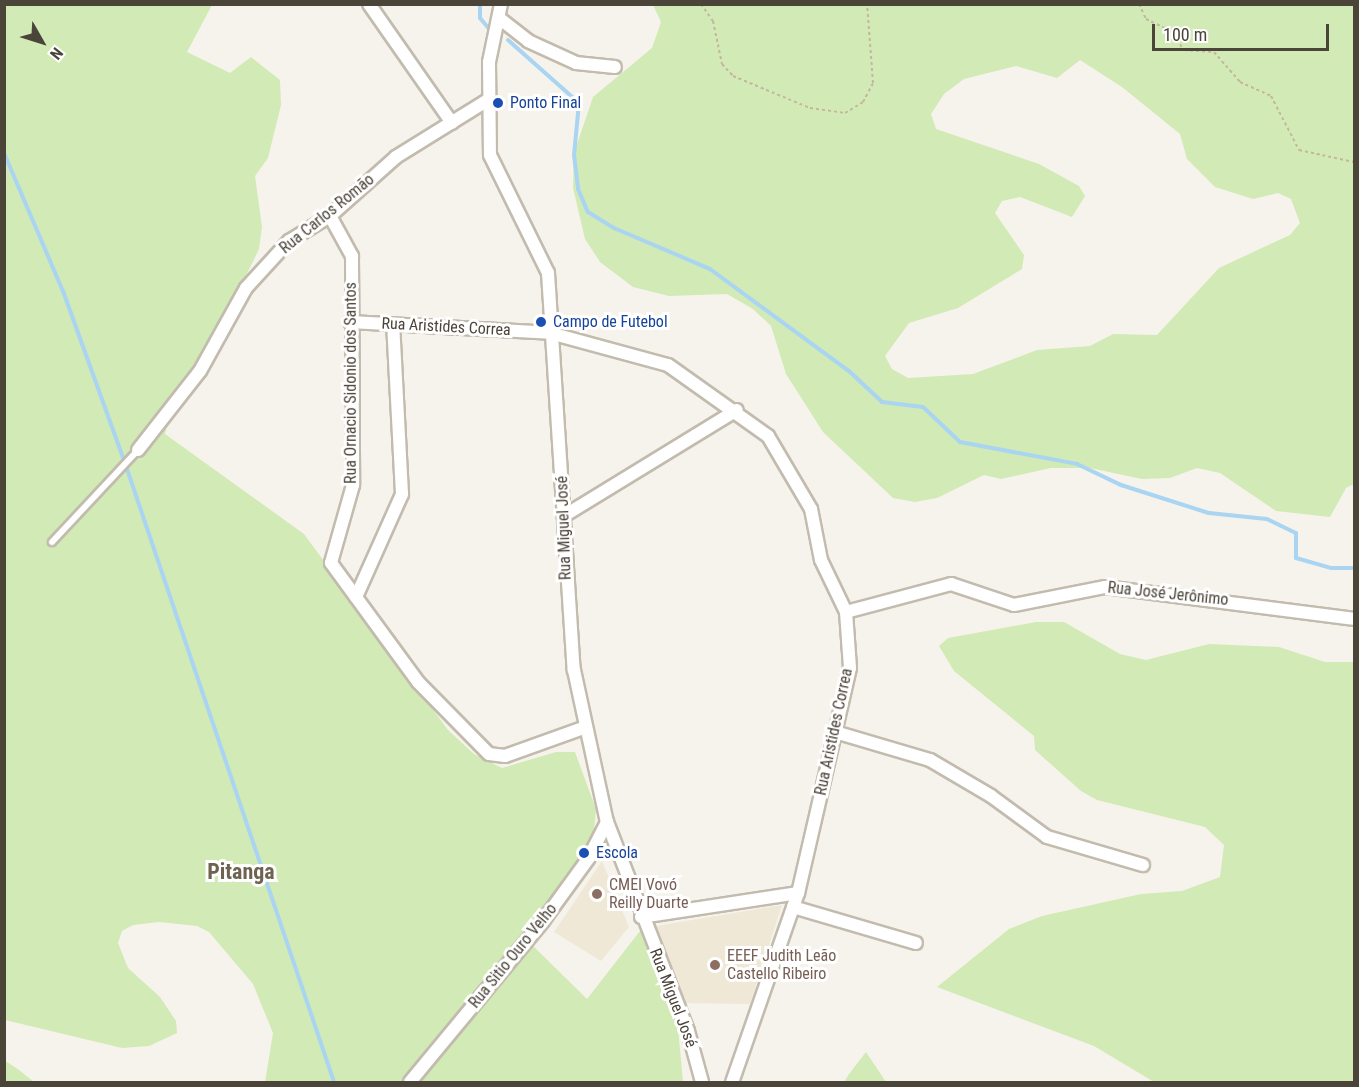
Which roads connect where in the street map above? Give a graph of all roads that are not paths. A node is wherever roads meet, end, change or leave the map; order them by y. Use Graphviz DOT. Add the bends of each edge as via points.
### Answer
graph roads {
  1 [pos="369,4"];
  2 [pos="501,4"];
  3 [pos="499,18"];
  4 [pos="615,68"];
  5 [pos="488,100"];
  6 [pos="452,123"];
  7 [pos="330,216"];
  8 [pos="350,322"];
  9 [pos="393,324"];
  10 [pos="550,333"];
  11 [pos="737,410"];
  12 [pos="138,450"];
  13 [pos="567,514"];
  14 [pos="52,542"];
  15 [pos="356,597"];
  16 [pos="846,612"];
  17 [pos="1354,619"];
  18 [pos="586,727"];
  19 [pos="835,732"];
  20 [pos="607,822"];
  21 [pos="1143,865"];
  22 [pos="798,893"];
  23 [pos="793,907"];
  24 [pos="641,917"];
  25 [pos="916,943"];
  26 [pos="410,1083"];
  27 [pos="702,1083"];
  28 [pos="732,1083"];
  1 -- 6 [label="street"];
  2 -- 3 [label="street, Rua Miguel José"];
  3 -- 4 [label="street" via="528,42 576,63"];
  3 -- 5 [label="street, Rua Miguel José"];
  5 -- 6 [label="street, Rua Carlos Romão"];
  5 -- 10 [label="street, Rua Miguel José" via="490,155 548,273"];
  6 -- 7 [label="street, Rua Carlos Romão" via="396,157"];
  7 -- 8 [label="street, Rua Ornacio Sidonio dos Santos" via="352,256"];
  7 -- 12 [label="street, Rua Carlos Romão" via="289,241 246,288 200,371"];
  8 -- 9 [label="street, Rua Aristides Correa"];
  8 -- 15 [label="street, Rua Ornacio Sidonio dos Santos" via="353,485 331,563"];
  9 -- 10 [label="street, Rua Aristides Correa"];
  9 -- 15 [label="street" via="402,494"];
  10 -- 11 [label="street, Rua Aristides Correa" via="668,365"];
  10 -- 13 [label="street, Rua Miguel José"];
  11 -- 13 [label="street"];
  11 -- 16 [label="street, Rua Aristides Correa" via="768,436 811,509 821,560"];
  12 -- 14 [label="lane"];
  13 -- 18 [label="street, Rua Miguel José" via="562,550 574,670"];
  15 -- 18 [label="street, Rua Ornacio Sidonio dos Santos" via="418,682 489,754 506,756"];
  16 -- 17 [label="street, Rua José Jerônimo" via="951,584 1014,605 1105,587"];
  16 -- 19 [label="street, Rua Aristides Correa" via="850,668"];
  18 -- 20 [label="street, Rua Miguel José"];
  19 -- 21 [label="street" via="930,760 991,796 1047,837"];
  19 -- 22 [label="street, Rua Aristides Correa"];
  20 -- 24 [label="street, Rua Miguel José"];
  20 -- 26 [label="street, Rua Sitio Ouro Velho" via="588,859 543,921"];
  22 -- 23 [label="street, Rua Aristides Correa"];
  22 -- 24 [label="street"];
  23 -- 25 [label="street"];
  23 -- 28 [label="street, Rua Aristides Correa"];
  24 -- 27 [label="street, Rua Miguel José" via="688,1031"];
}
